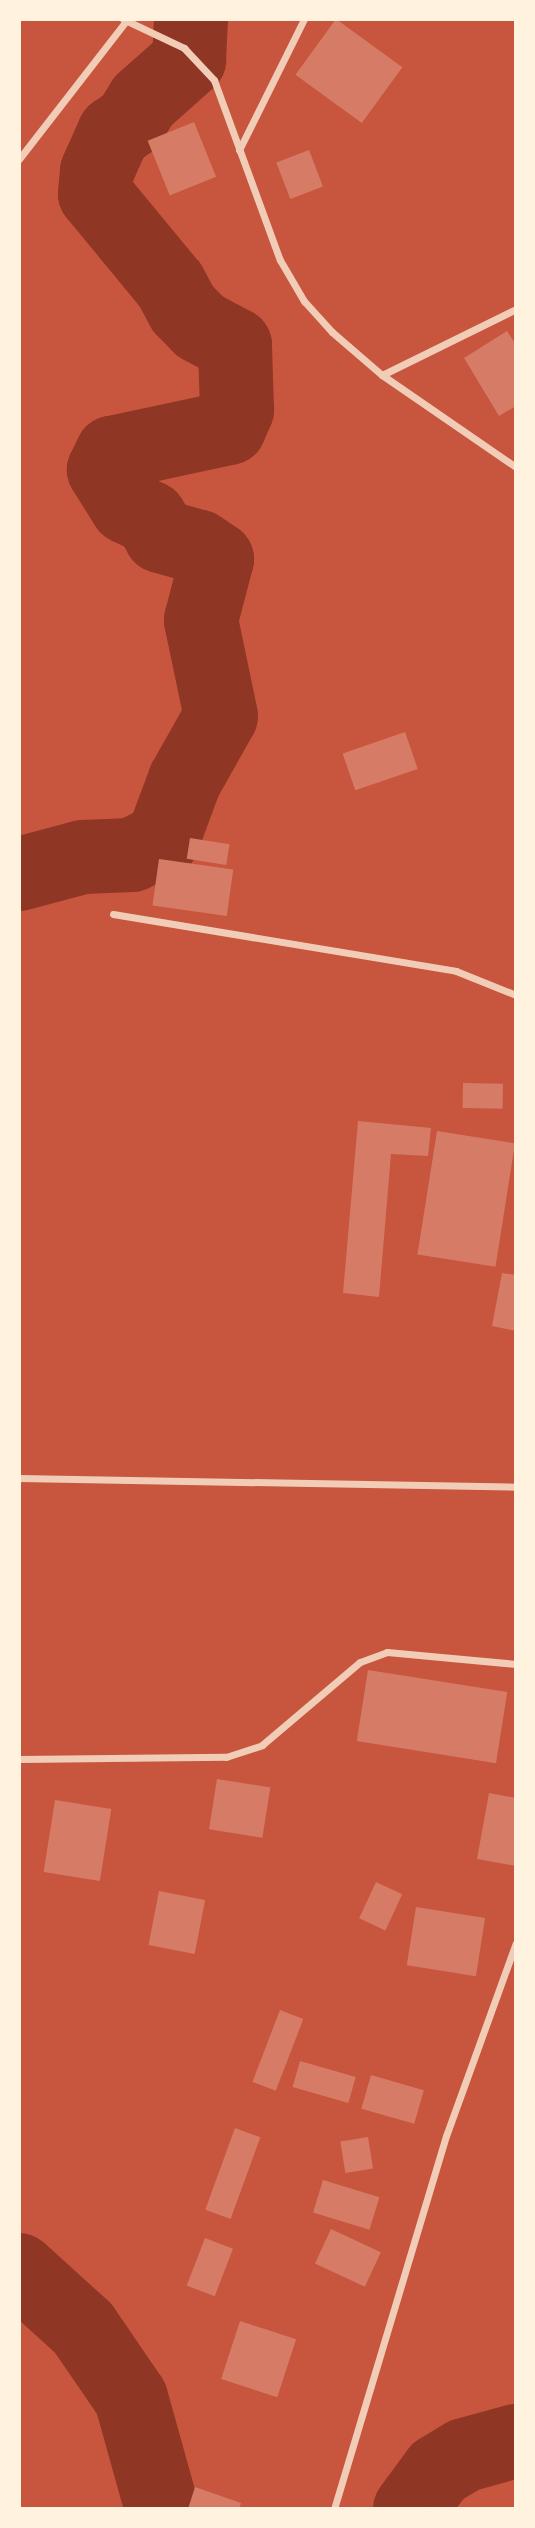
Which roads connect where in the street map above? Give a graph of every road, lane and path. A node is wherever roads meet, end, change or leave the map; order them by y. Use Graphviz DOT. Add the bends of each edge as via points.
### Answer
graph roads {
  1 [pos="304,19"];
  2 [pos="125,20"];
  3 [pos="239,150"];
  4 [pos="19,159"];
  5 [pos="516,309"];
  6 [pos="382,375"];
  7 [pos="516,467"];
  8 [pos="113,914"];
  9 [pos="516,995"];
  10 [pos="19,1478"];
  11 [pos="516,1486"];
  12 [pos="516,1664"];
  13 [pos="19,1759"];
  14 [pos="516,1943"];
  15 [pos="334,2509"];
  1 -- 3 [label="street"];
  2 -- 3 [label="street" via="197,58 214,80"];
  2 -- 4 [label="street"];
  3 -- 6 [label="street" via="280,260 304,300"];
  5 -- 6 [label="street"];
  6 -- 7 [label="street"];
  8 -- 9 [label="street" via="456,971"];
  10 -- 11 [label="street"];
  12 -- 13 [label="street" via="387,1652 360,1662 262,1745 226,1758"];
  14 -- 15 [label="street" via="446,2136"];
}
